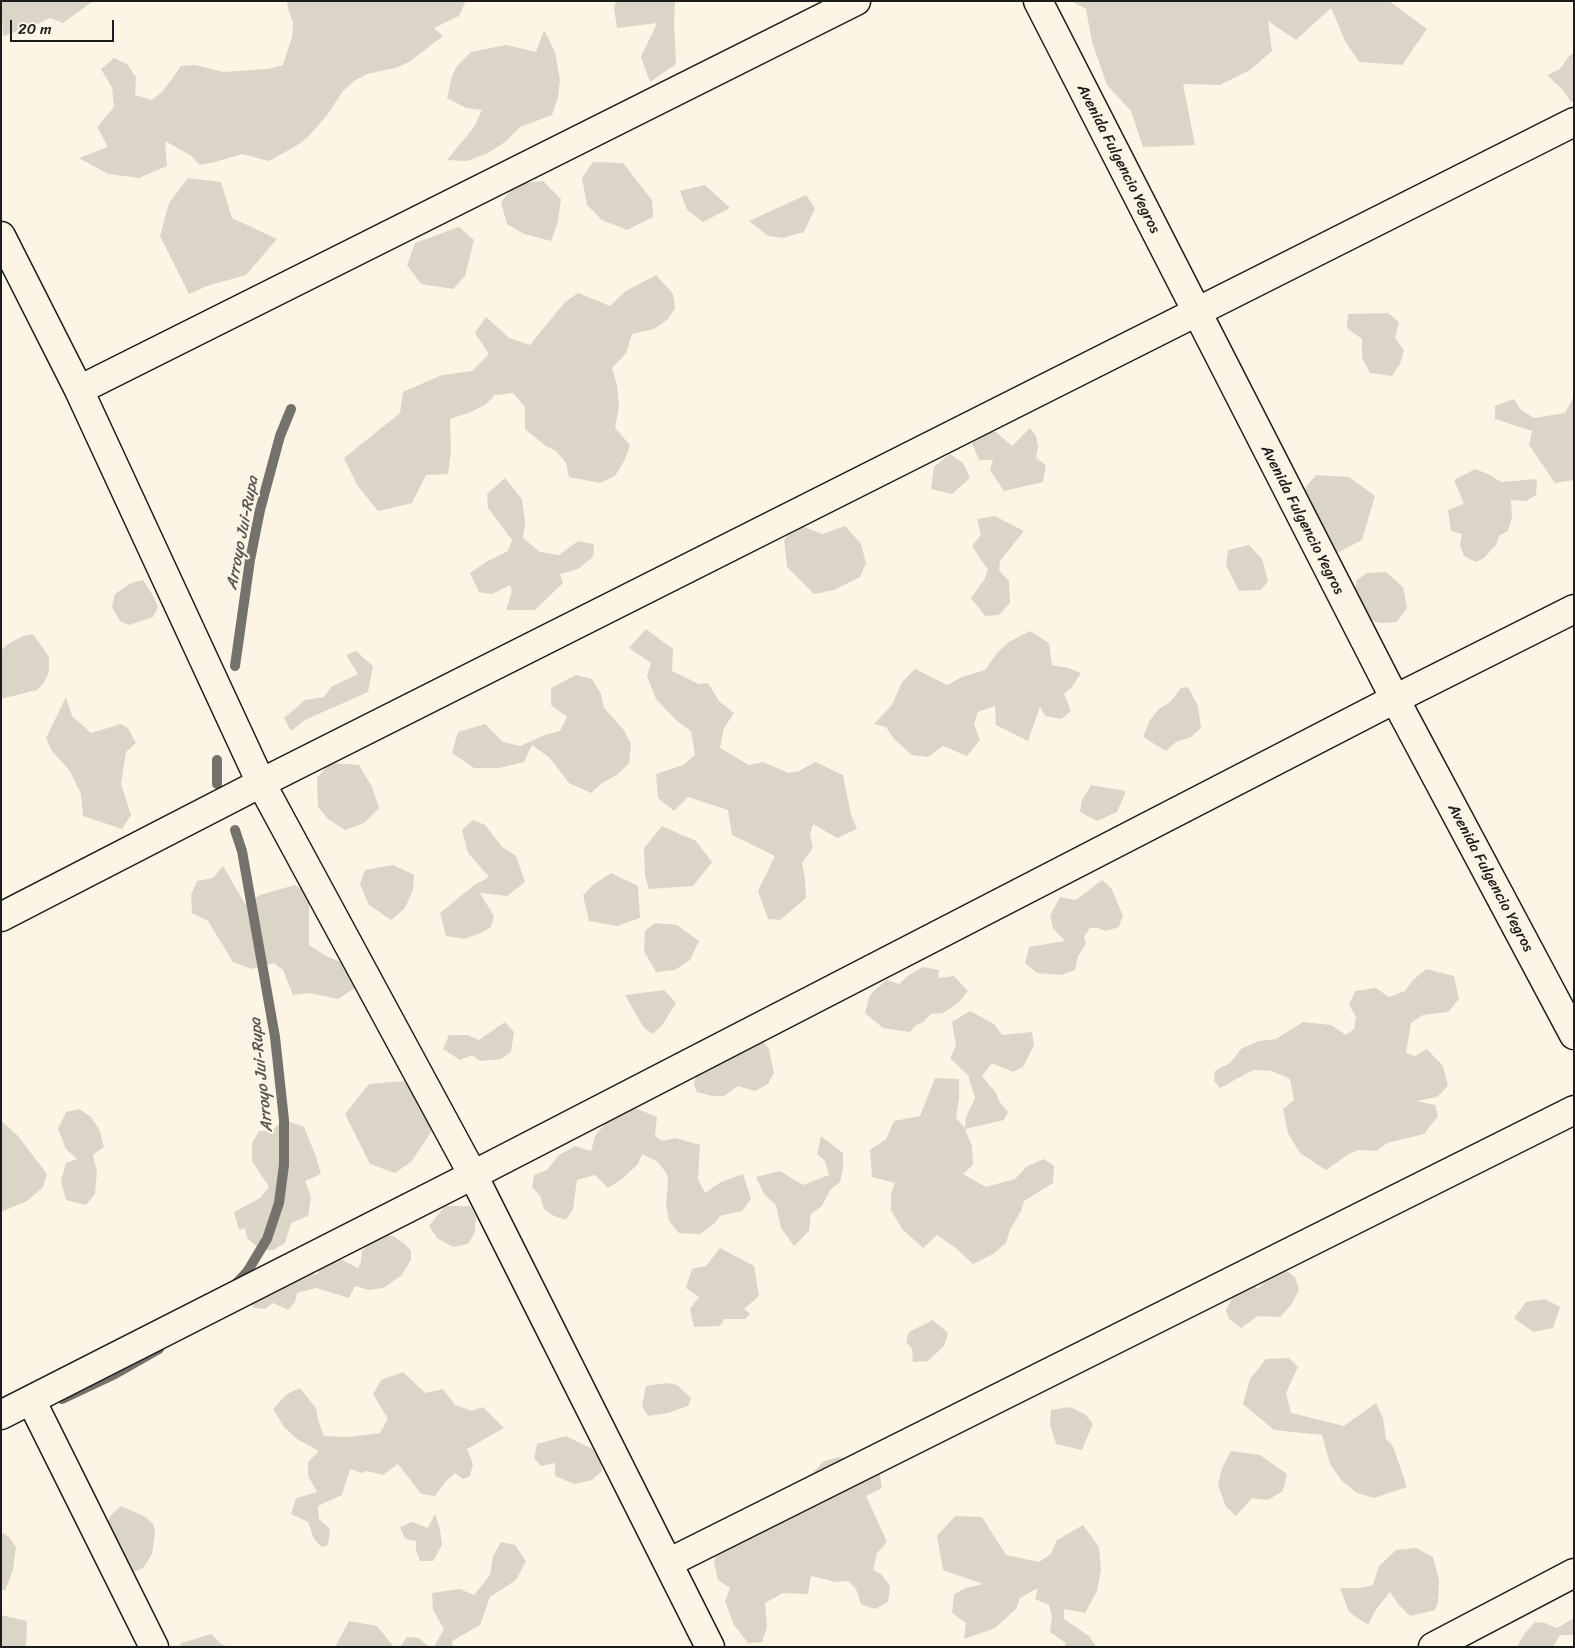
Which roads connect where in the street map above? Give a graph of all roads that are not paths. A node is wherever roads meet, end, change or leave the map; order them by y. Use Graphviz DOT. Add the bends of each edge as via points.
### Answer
graph roads {
  1 [pos="856,1"];
  2 [pos="1038,1"];
  3 [pos="1574,122"];
  4 [pos="1,236"];
  5 [pos="1196,312"];
  6 [pos="78,390"];
  7 [pos="1574,609"];
  8 [pos="1395,699"];
  9 [pos="261,783"];
  10 [pos="1,917"];
  11 [pos="1574,1034"];
  12 [pos="1574,1110"];
  13 [pos="473,1175"];
  14 [pos="31,1400"];
  15 [pos="1,1415"];
  16 [pos="668,1563"];
  17 [pos="1574,1573"];
  18 [pos="154,1647"];
  19 [pos="710,1647"];
  20 [pos="1433,1647"];
  1 -- 6 [label="street"];
  2 -- 5 [label="street, Avenida Fulgencio Yegros"];
  3 -- 5 [label="street"];
  4 -- 6 [label="street"];
  5 -- 8 [label="street, Avenida Fulgencio Yegros"];
  5 -- 9 [label="street"];
  6 -- 9 [label="street"];
  7 -- 8 [label="street"];
  8 -- 11 [label="street, Avenida Fulgencio Yegros"];
  8 -- 13 [label="street"];
  9 -- 10 [label="street"];
  9 -- 13 [label="street"];
  12 -- 16 [label="street"];
  13 -- 14 [label="street"];
  13 -- 16 [label="street"];
  14 -- 15 [label="street"];
  14 -- 18 [label="street"];
  16 -- 19 [label="street"];
  17 -- 20 [label="street"];
}
